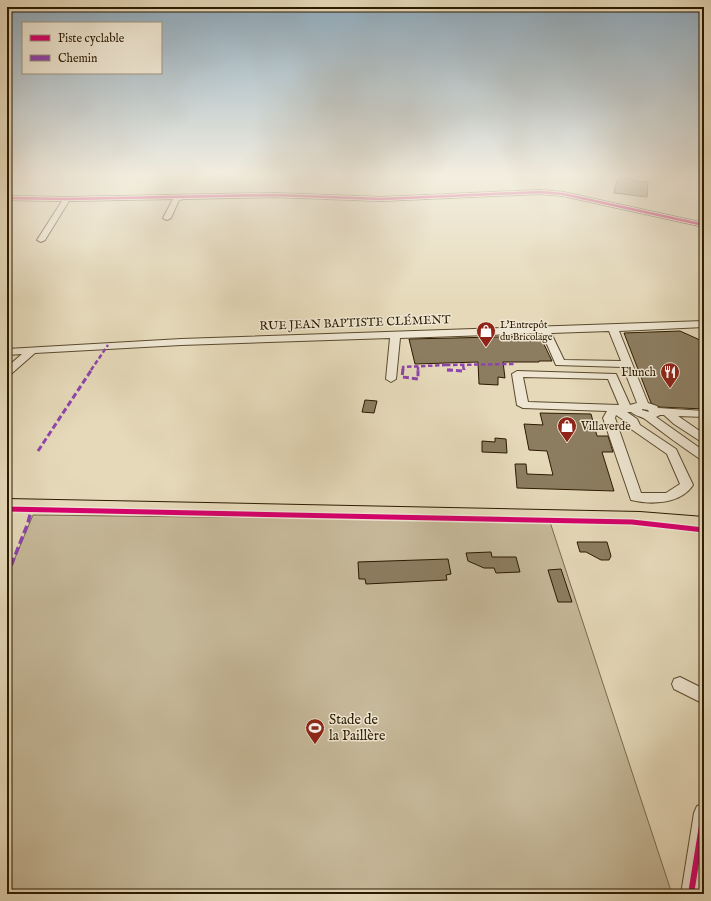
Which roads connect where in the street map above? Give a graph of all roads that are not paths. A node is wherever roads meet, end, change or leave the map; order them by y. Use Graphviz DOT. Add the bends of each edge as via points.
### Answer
graph roads {
  1 [pos="55,218"];
  2 [pos="672,218"];
  3 [pos="704,225"];
  4 [pos="41,240"];
  5 [pos="704,324"];
  6 [pos="613,328"];
  7 [pos="544,330"];
  8 [pos="395,334"];
  9 [pos="33,350"];
  10 [pos="7,352"];
  11 [pos="560,363"];
  12 [pos="626,364"];
  13 [pos="7,372"];
  14 [pos="567,375"];
  15 [pos="391,379"];
  16 [pos="630,407"];
  17 [pos="657,413"];
  18 [pos="704,414"];
  19 [pos="704,439"];
  20 [pos="704,456"];
  21 [pos="7,504"];
  22 [pos="704,515"];
  23 [pos="660,519"];
  24 [pos="704,523"];
  25 [pos="680,684"];
  26 [pos="704,697"];
  27 [pos="704,813"];
  28 [pos="691,894"];
  1 -- 4 [label="street"];
  2 -- 3 [label="street"];
  5 -- 6 [label="street, RUE JEAN BAPTISTE CLÉMENT"];
  6 -- 7 [label="street, RUE JEAN BAPTISTE CLÉMENT"];
  6 -- 12 [label="street"];
  7 -- 8 [label="street, RUE JEAN BAPTISTE CLÉMENT"];
  7 -- 11 [label="street"];
  8 -- 9 [label="street, RUE JEAN BAPTISTE CLÉMENT"];
  8 -- 15 [label="street"];
  9 -- 10 [label="street, RUE JEAN BAPTISTE CLÉMENT"];
  9 -- 13 [label="street"];
  11 -- 12 [label="street"];
  11 -- 14 [label="street"];
  12 -- 16 [label="street"];
  14 -- 16 [label="street" via="612,376"];
  14 -- 16 [label="street" via="517,374 523,405"];
  16 -- 16 [label="street" via="609,418 636,497 662,498 677,494 687,485 672,452 635,427"];
  16 -- 17 [label="street" via="639,413"];
  17 -- 18 [label="street"];
  17 -- 19 [label="street" via="678,422"];
  17 -- 20 [label="street" via="658,425"];
  21 -- 23 [label="main road"];
  22 -- 23 [label="main road"];
  23 -- 24 [label="main road"];
  25 -- 26 [label="street"];
  27 -- 28 [label="street"];
}
